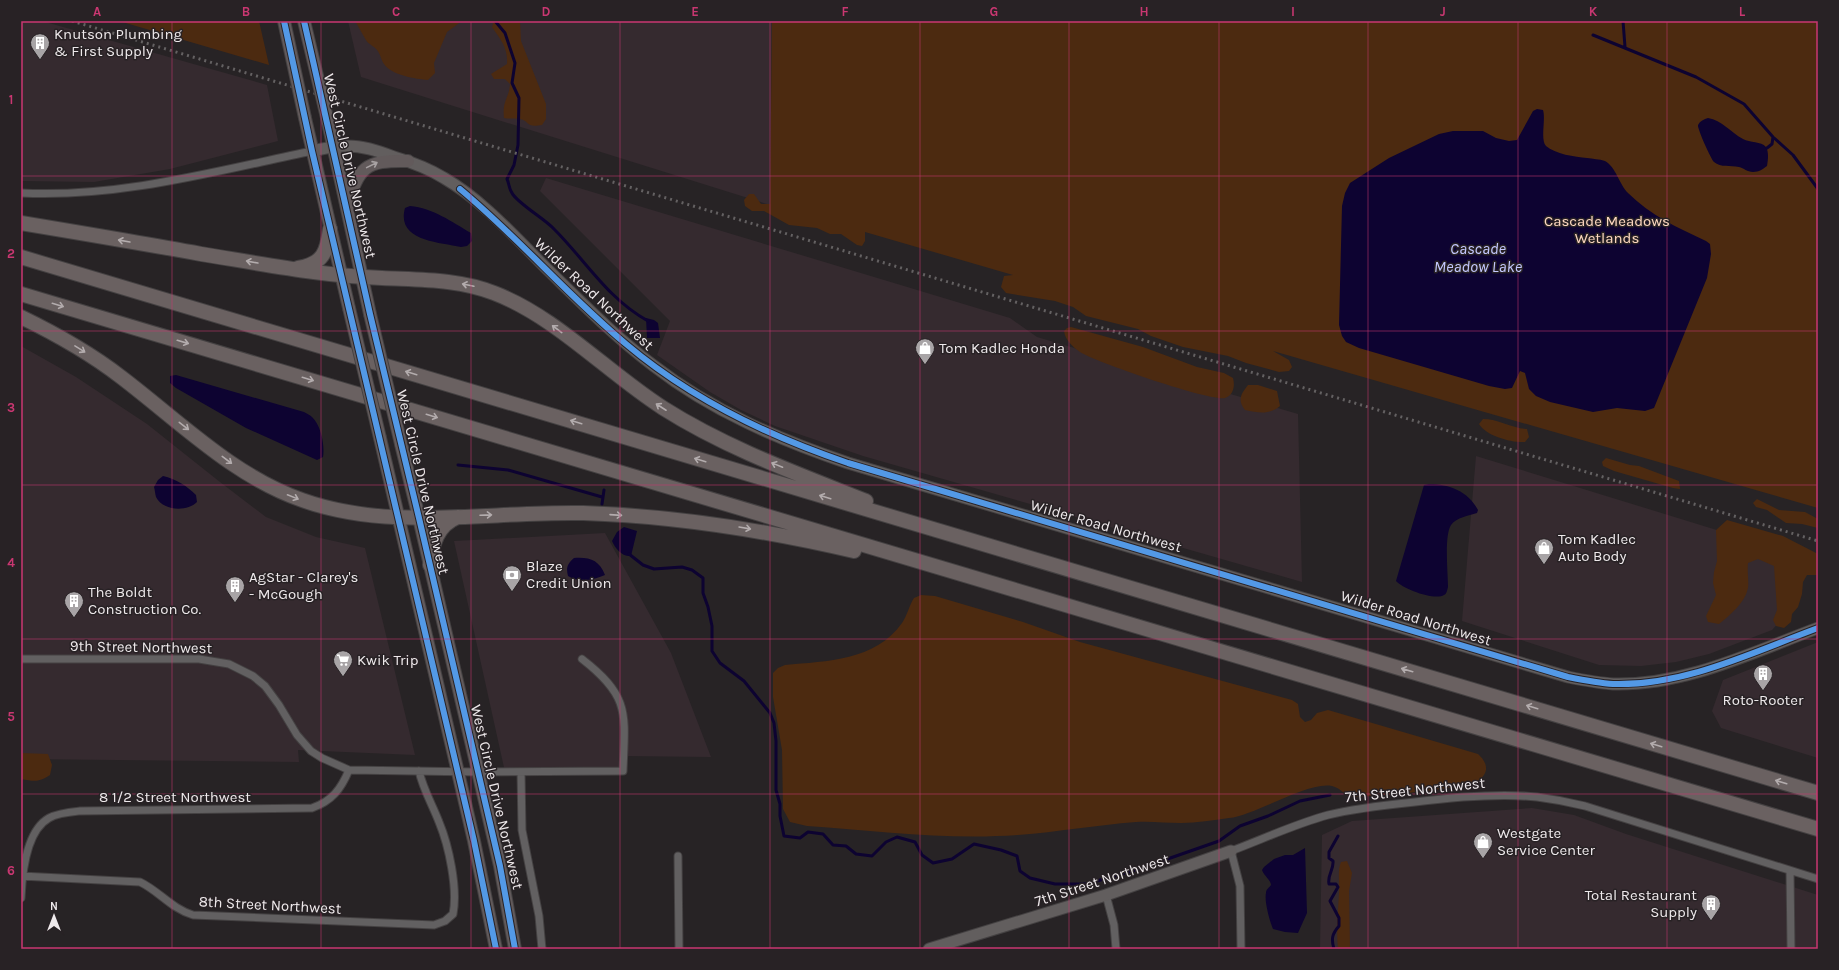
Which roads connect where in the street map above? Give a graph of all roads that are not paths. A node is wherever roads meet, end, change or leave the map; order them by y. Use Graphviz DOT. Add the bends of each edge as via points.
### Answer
graph roads {
  1 [pos="284,21"];
  2 [pos="304,21"];
  3 [pos="333,147"];
  4 [pos="312,151"];
  5 [pos="408,161"];
  6 [pos="21,193"];
  7 [pos="346,209"];
  8 [pos="21,223"];
  9 [pos="330,229"];
  10 [pos="21,257"];
  11 [pos="290,269"];
  12 [pos="341,275"];
  13 [pos="362,277"];
  14 [pos="21,294"];
  15 [pos="21,317"];
  16 [pos="461,516"];
  17 [pos="399,518"];
  18 [pos="419,518"];
  19 [pos="956,536"];
  20 [pos="430,565"];
  21 [pos="1004,586"];
  22 [pos="1818,628"];
  23 [pos="21,659"];
  24 [pos="582,659"];
  25 [pos="349,770"];
  26 [pos="419,770"];
  27 [pos="458,771"];
  28 [pos="478,772"];
  29 [pos="522,772"];
  30 [pos="1818,793"];
  31 [pos="1818,829"];
  32 [pos="1231,851"];
  33 [pos="678,856"];
  34 [pos="1790,871"];
  35 [pos="22,876"];
  36 [pos="1818,879"];
  37 [pos="1106,895"];
  38 [pos="21,898"];
  39 [pos="496,949"];
  40 [pos="515,949"];
  41 [pos="542,949"];
  42 [pos="679,949"];
  43 [pos="929,949"];
  44 [pos="1116,949"];
  45 [pos="1241,949"];
  46 [pos="1791,949"];
  1 -- 4 [label="main road, West Circle Drive Northwest, bridge"];
  2 -- 3 [label="main road, West Circle Drive Northwest, bridge"];
  3 -- 4 [label="street, Wilder Road Northwest"];
  3 -- 5 [label="street, Wilder Road Northwest" via="365,148"];
  3 -- 7 [label="main road, West Circle Drive Northwest"];
  4 -- 6 [label="street" via="123,189 75,194"];
  4 -- 9 [label="main road, West Circle Drive Northwest"];
  7 -- 5 [label="main road, one-way" via="354,185 368,166 382,162"];
  5 -- 22 [label="street, Wilder Road Northwest" via="433,172 460,189 522,244 625,344 673,380 760,430 848,464 1568,677 1589,681 1626,684 1681,676 1711,668"];
  7 -- 13 [label="main road, West Circle Drive Northwest"];
  11 -- 8 [label="highway, one-way"];
  9 -- 11 [label="highway" via="326,249 319,260 309,266"];
  9 -- 12 [label="main road, West Circle Drive Northwest"];
  19 -- 10 [label="highway, one-way"];
  11 -- 12 [label="highway"];
  12 -- 13 [label="highway"];
  12 -- 17 [label="main road, West Circle Drive Northwest, bridge"];
  13 -- 18 [label="main road, West Circle Drive Northwest, bridge"];
  19 -- 13 [label="highway, one-way" via="759,458 696,427 628,384 542,318 505,297 481,288 450,282"];
  14 -- 21 [label="highway, one-way"];
  15 -- 17 [label="highway, one-way" via="62,338 98,361 235,466 269,486 324,507 364,515"];
  16 -- 18 [label="highway"];
  16 -- 20 [label="highway" via="448,522 440,532 432,547"];
  16 -- 21 [label="highway, one-way" via="583,513 708,523 807,540"];
  17 -- 18 [label="highway"];
  17 -- 27 [label="main road, West Circle Drive Northwest"];
  18 -- 20 [label="main road, West Circle Drive Northwest"];
  30 -- 19 [label="highway, one-way"];
  20 -- 28 [label="main road, West Circle Drive Northwest"];
  21 -- 31 [label="highway"];
  23 -- 25 [label="street, 9th Street Northwest" via="199,659 229,664 253,676 265,686 297,735 311,751"];
  24 -- 29 [label="street, 9th Street Northwest" via="601,674 620,700 625,725 623,771"];
  25 -- 26 [label="street, 9th Street Northwest"];
  25 -- 35 [label="street, 8 1/2 Street Northwest" via="334,796 312,808 62,813 49,818 35,833"];
  26 -- 27 [label="street, 9th Street Northwest"];
  26 -- 35 [label="street, 8th Street Northwest" via="444,838 454,885 456,902 453,914 445,921 426,926 193,915 175,907 140,882"];
  27 -- 28 [label="street, 9th Street Northwest"];
  27 -- 39 [label="main road, West Circle Drive Northwest"];
  28 -- 29 [label="street, 9th Street Northwest"];
  28 -- 40 [label="main road, West Circle Drive Northwest" via="504,886"];
  29 -- 41 [label="street" via="522,830 539,916"];
  32 -- 34 [label="street, 7th Street Northwest" via="1316,819 1350,810 1450,798 1510,796 1537,797 1585,806"];
  32 -- 37 [label="street, 7th Street Northwest"];
  32 -- 45 [label="street" via="1240,886"];
  33 -- 42 [label="street"];
  34 -- 36 [label="street, 7th Street Northwest"];
  34 -- 46 [label="street"];
  35 -- 38 [label="street, 8 1/2 Street Northwest"];
  37 -- 43 [label="street, 7th Street Northwest"];
  37 -- 44 [label="street" via="1114,925"];
}
